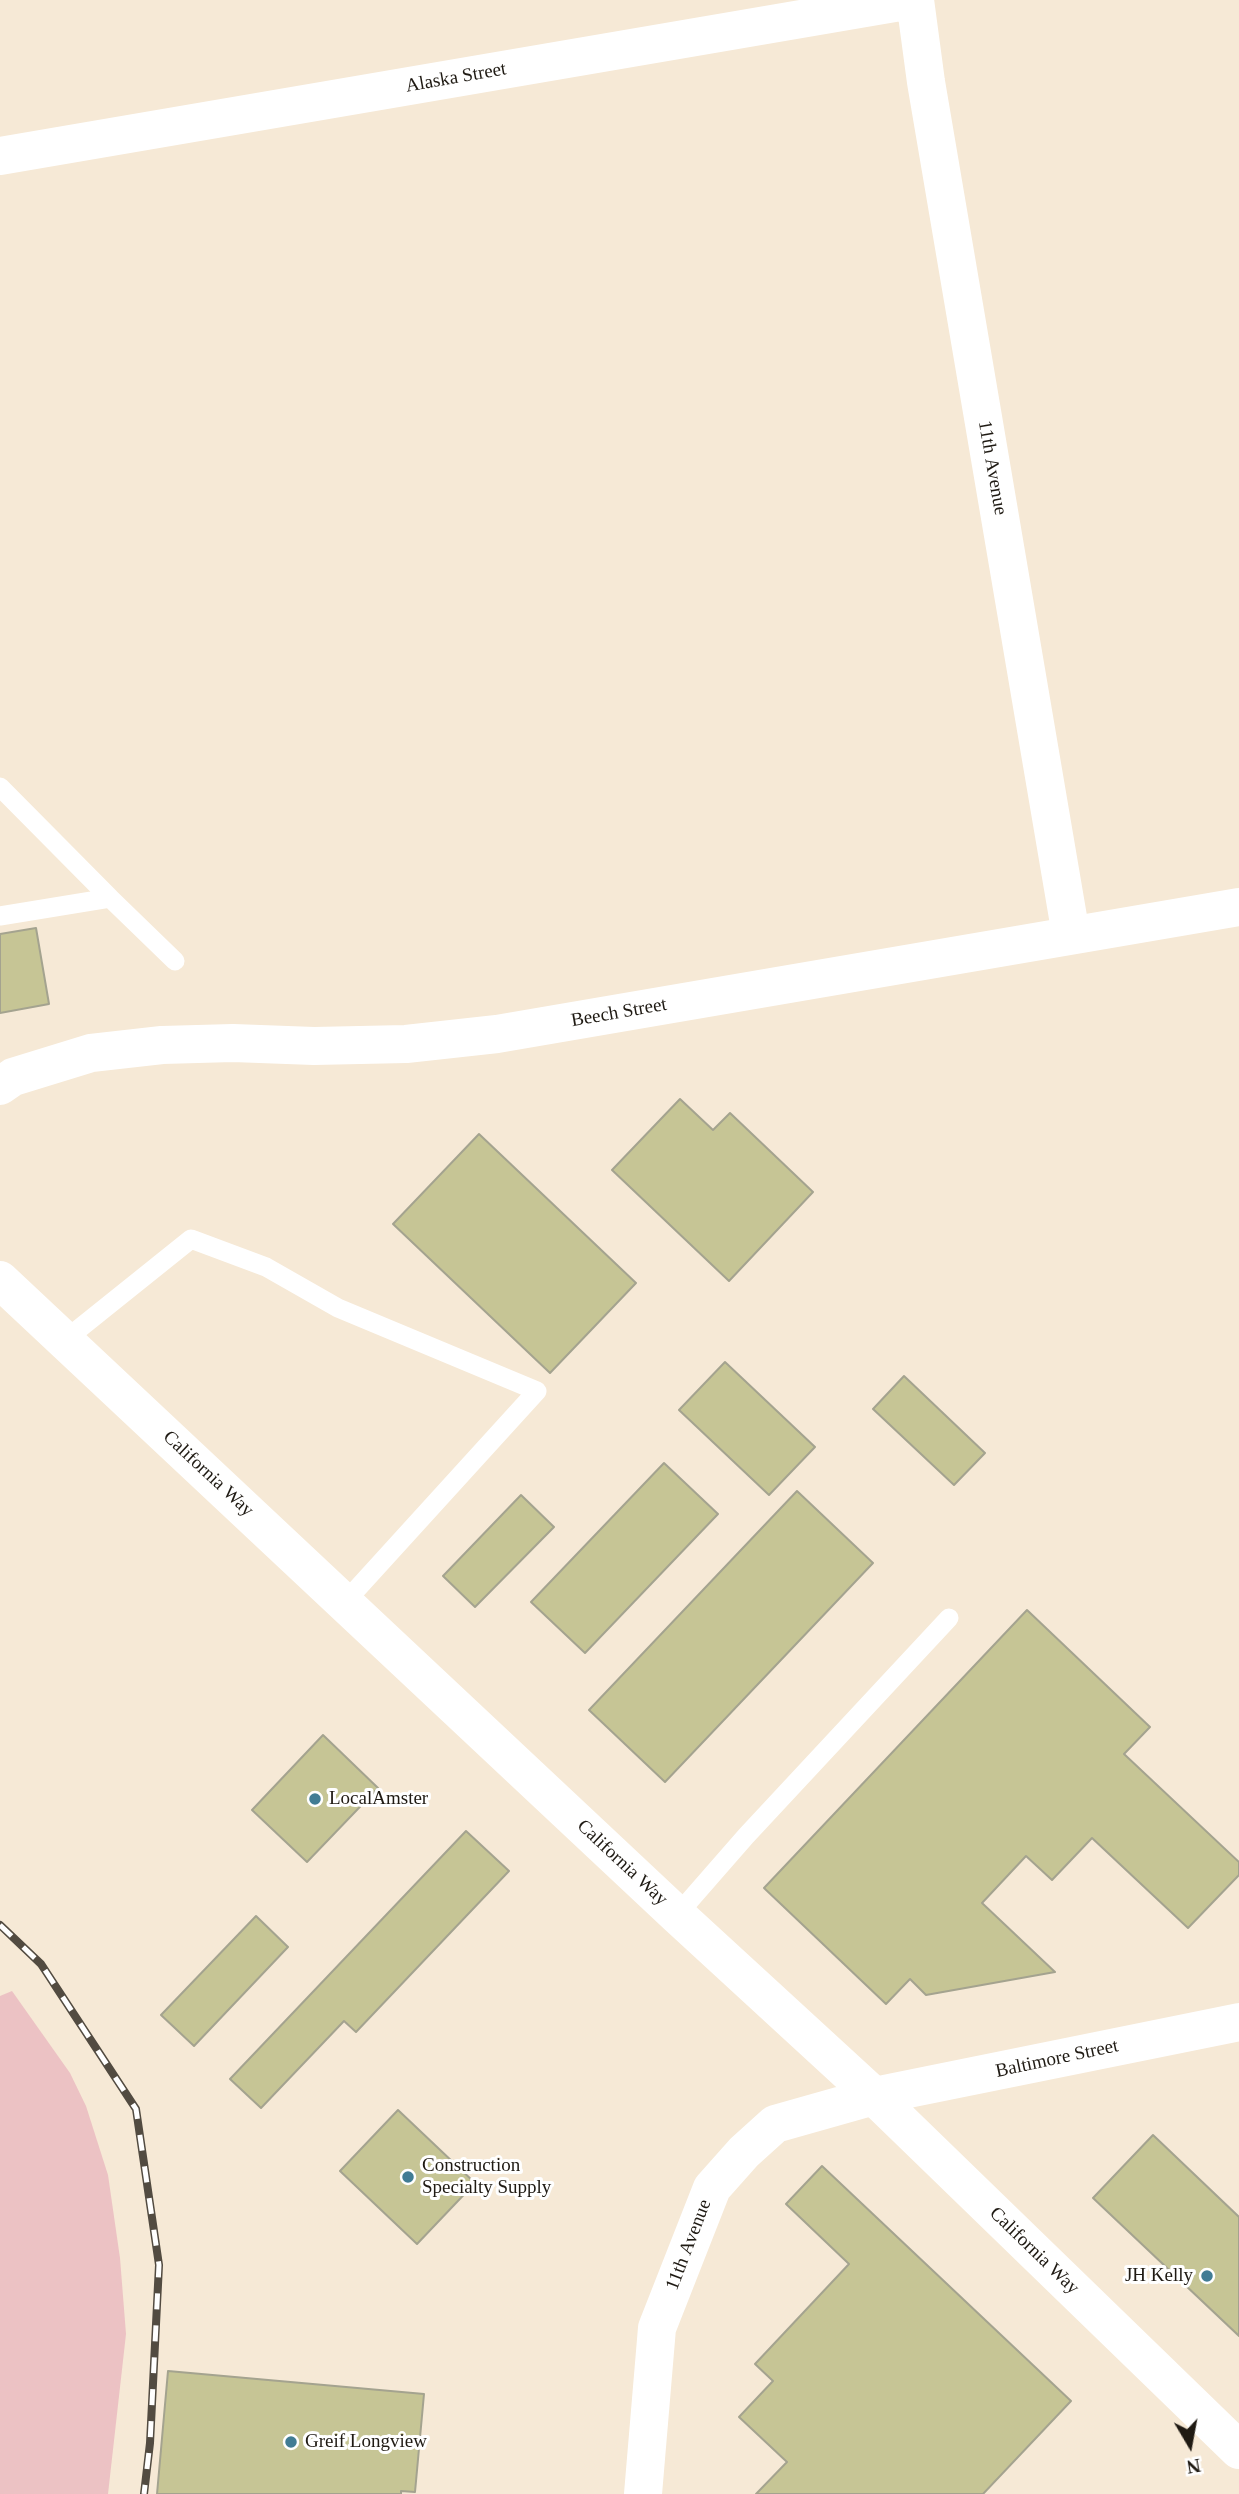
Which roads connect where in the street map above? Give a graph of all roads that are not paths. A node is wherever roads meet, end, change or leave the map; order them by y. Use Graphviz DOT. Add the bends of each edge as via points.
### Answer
graph roads {
  1 [pos="914,0"];
  2 [pos="0,156"];
  3 [pos="0,787"];
  4 [pos="110,898"];
  5 [pos="1239,907"];
  6 [pos="0,916"];
  7 [pos="1072,935"];
  8 [pos="175,961"];
  9 [pos="0,1086"];
  10 [pos="0,1280"];
  11 [pos="65,1340"];
  12 [pos="345,1602"];
  13 [pos="949,1618"];
  14 [pos="677,1915"];
  15 [pos="1239,2022"];
  16 [pos="874,2096"];
  17 [pos="1239,2450"];
  18 [pos="643,2494"];
  1 -- 2 [label="street, Alaska Street"];
  1 -- 7 [label="street, 11th Avenue"];
  3 -- 4 [label="lane"];
  4 -- 6 [label="lane"];
  4 -- 8 [label="lane"];
  5 -- 7 [label="street, Beech Street"];
  7 -- 9 [label="street, Beech Street" via="497,1034 406,1044 162,1045 91,1053 13,1077"];
  10 -- 11 [label="street, California Way"];
  11 -- 12 [label="street, California Way"];
  11 -- 12 [label="lane" via="191,1239 266,1267 338,1308 537,1391"];
  12 -- 14 [label="street, California Way"];
  13 -- 14 [label="lane"];
  14 -- 16 [label="street, California Way"];
  15 -- 16 [label="street, Baltimore Street"];
  16 -- 17 [label="street, California Way"];
  16 -- 18 [label="street, 11th Avenue" via="775,2124 712,2188 657,2328"];
}
